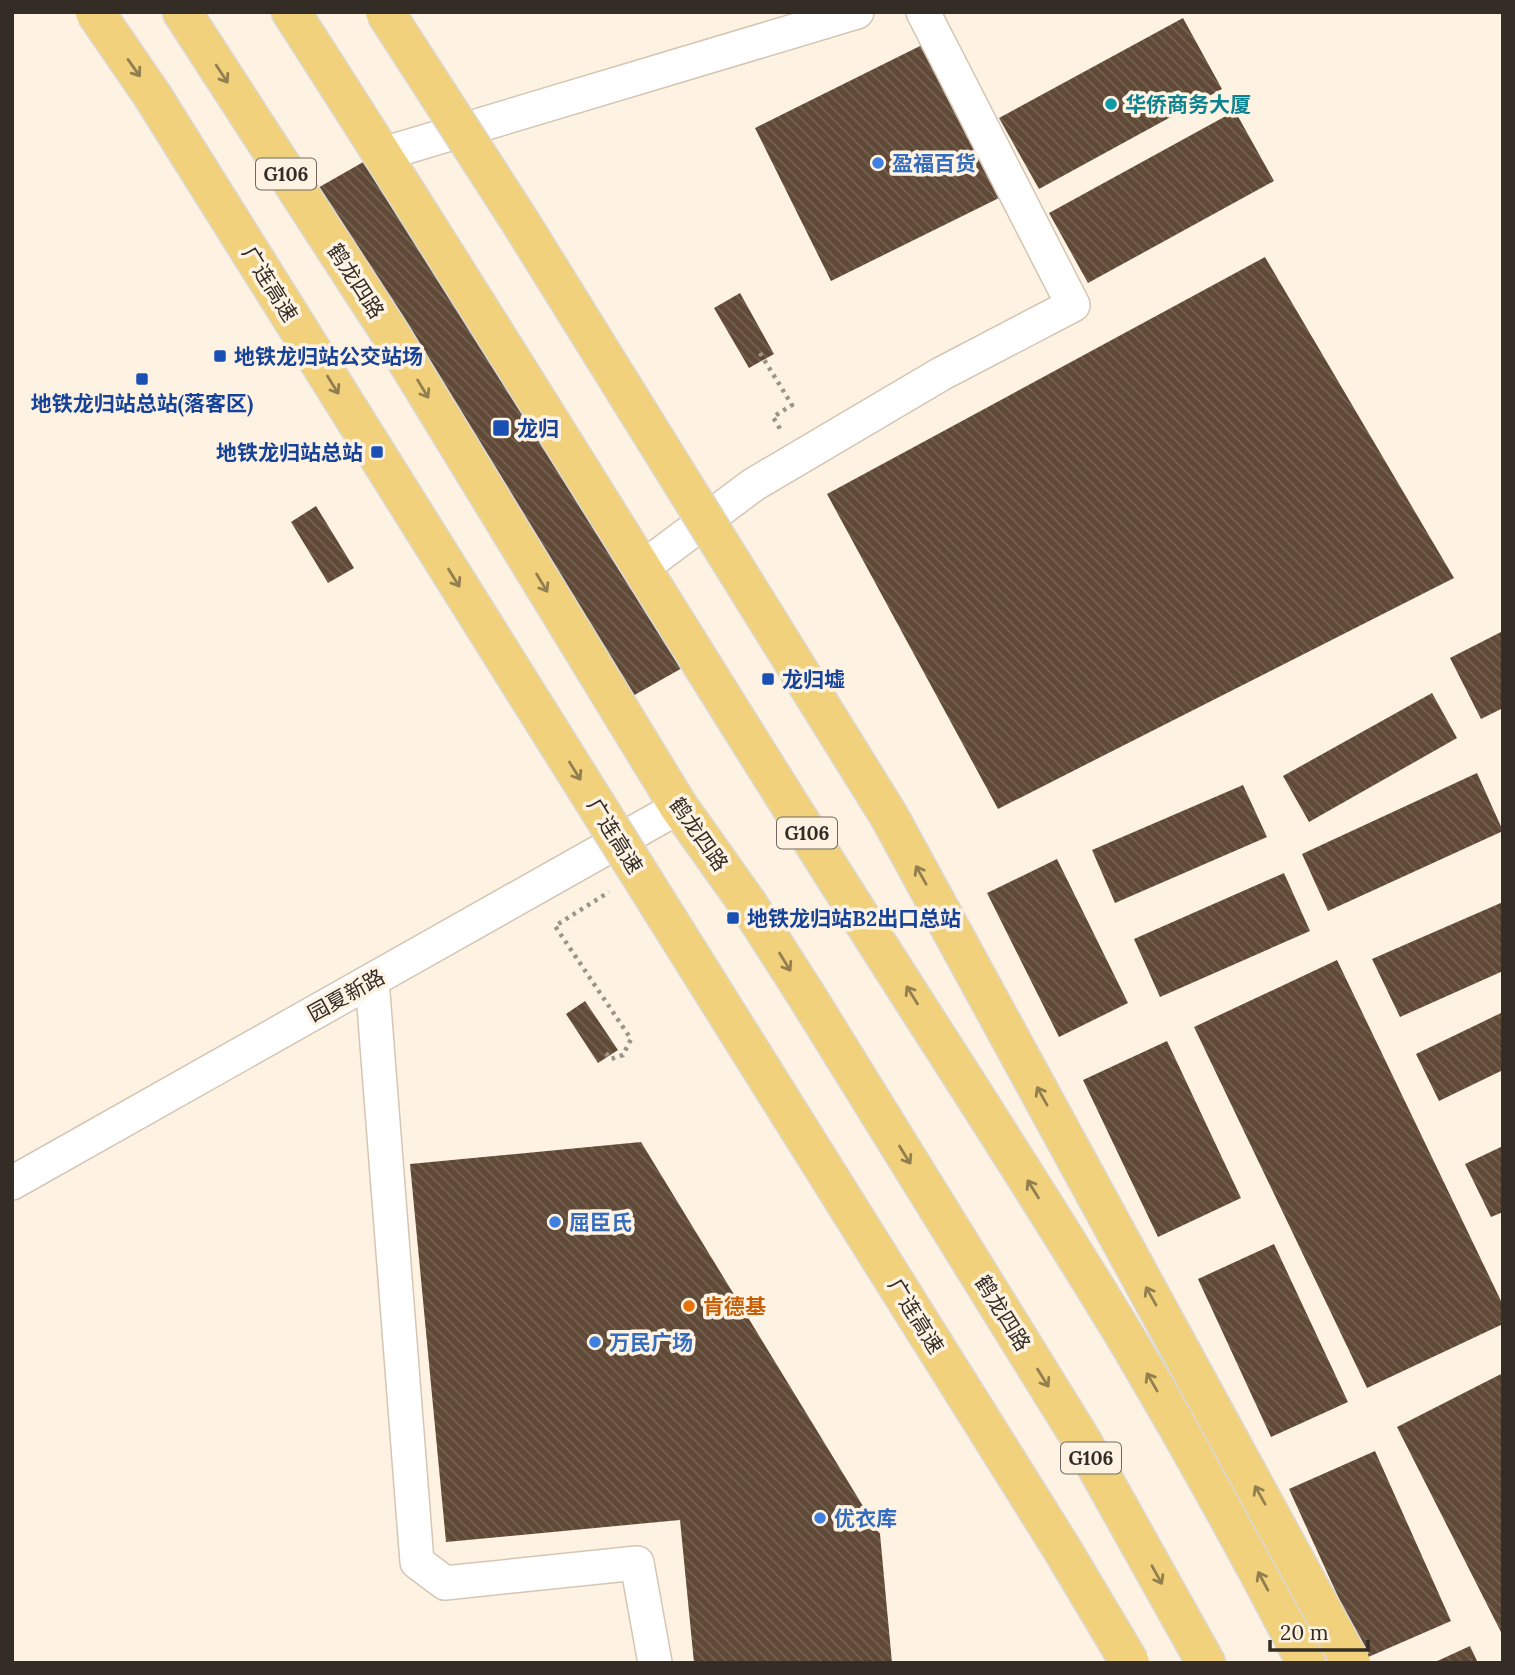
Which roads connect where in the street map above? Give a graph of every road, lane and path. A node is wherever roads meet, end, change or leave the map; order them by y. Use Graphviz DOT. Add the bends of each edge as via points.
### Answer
graph roads {
  1 [pos="95,12"];
  2 [pos="291,12"];
  3 [pos="385,12"];
  4 [pos="857,12"];
  5 [pos="923,12"];
  6 [pos="186,14"];
  7 [pos="383,154"];
  8 [pos="761,353"];
  9 [pos="798,458"];
  10 [pos="642,568"];
  11 [pos="679,807"];
  12 [pos="612,890"];
  13 [pos="372,980"];
  14 [pos="606,1053"];
  15 [pos="12,1183"];
  16 [pos="655,1663"];
  17 [pos="1130,1663"];
  18 [pos="1206,1663"];
  19 [pos="1306,1663"];
  20 [pos="1351,1663"];
  1 -- 17 [label="highway, 广连高速, one-way, bridge" via="189,154"];
  2 -- 7 [label="highway, G106"];
  20 -- 3 [label="highway, one-way, bridge" via="889,816"];
  4 -- 7 [label="street"];
  5 -- 9 [label="street" via="1073,304 941,373"];
  6 -- 11 [label="highway, 鹤龙四路 / G106, one-way" via="388,330"];
  7 -- 10 [label="highway, G106"];
  8 -- 9 [label="path" via="792,405 774,417"];
  9 -- 10 [label="street" via="752,485"];
  19 -- 10 [label="highway, G106, one-way" via="1229,1516 1131,1346"];
  11 -- 13 [label="street, 园夏新路"];
  11 -- 18 [label="highway, 鹤龙四路 / G106, one-way" via="748,904 1068,1418"];
  12 -- 14 [label="path" via="555,926 631,1039 623,1055 611,1059"];
  13 -- 15 [label="street, 园夏新路"];
  13 -- 16 [label="street" via="418,1562 445,1583 637,1563"];
}
